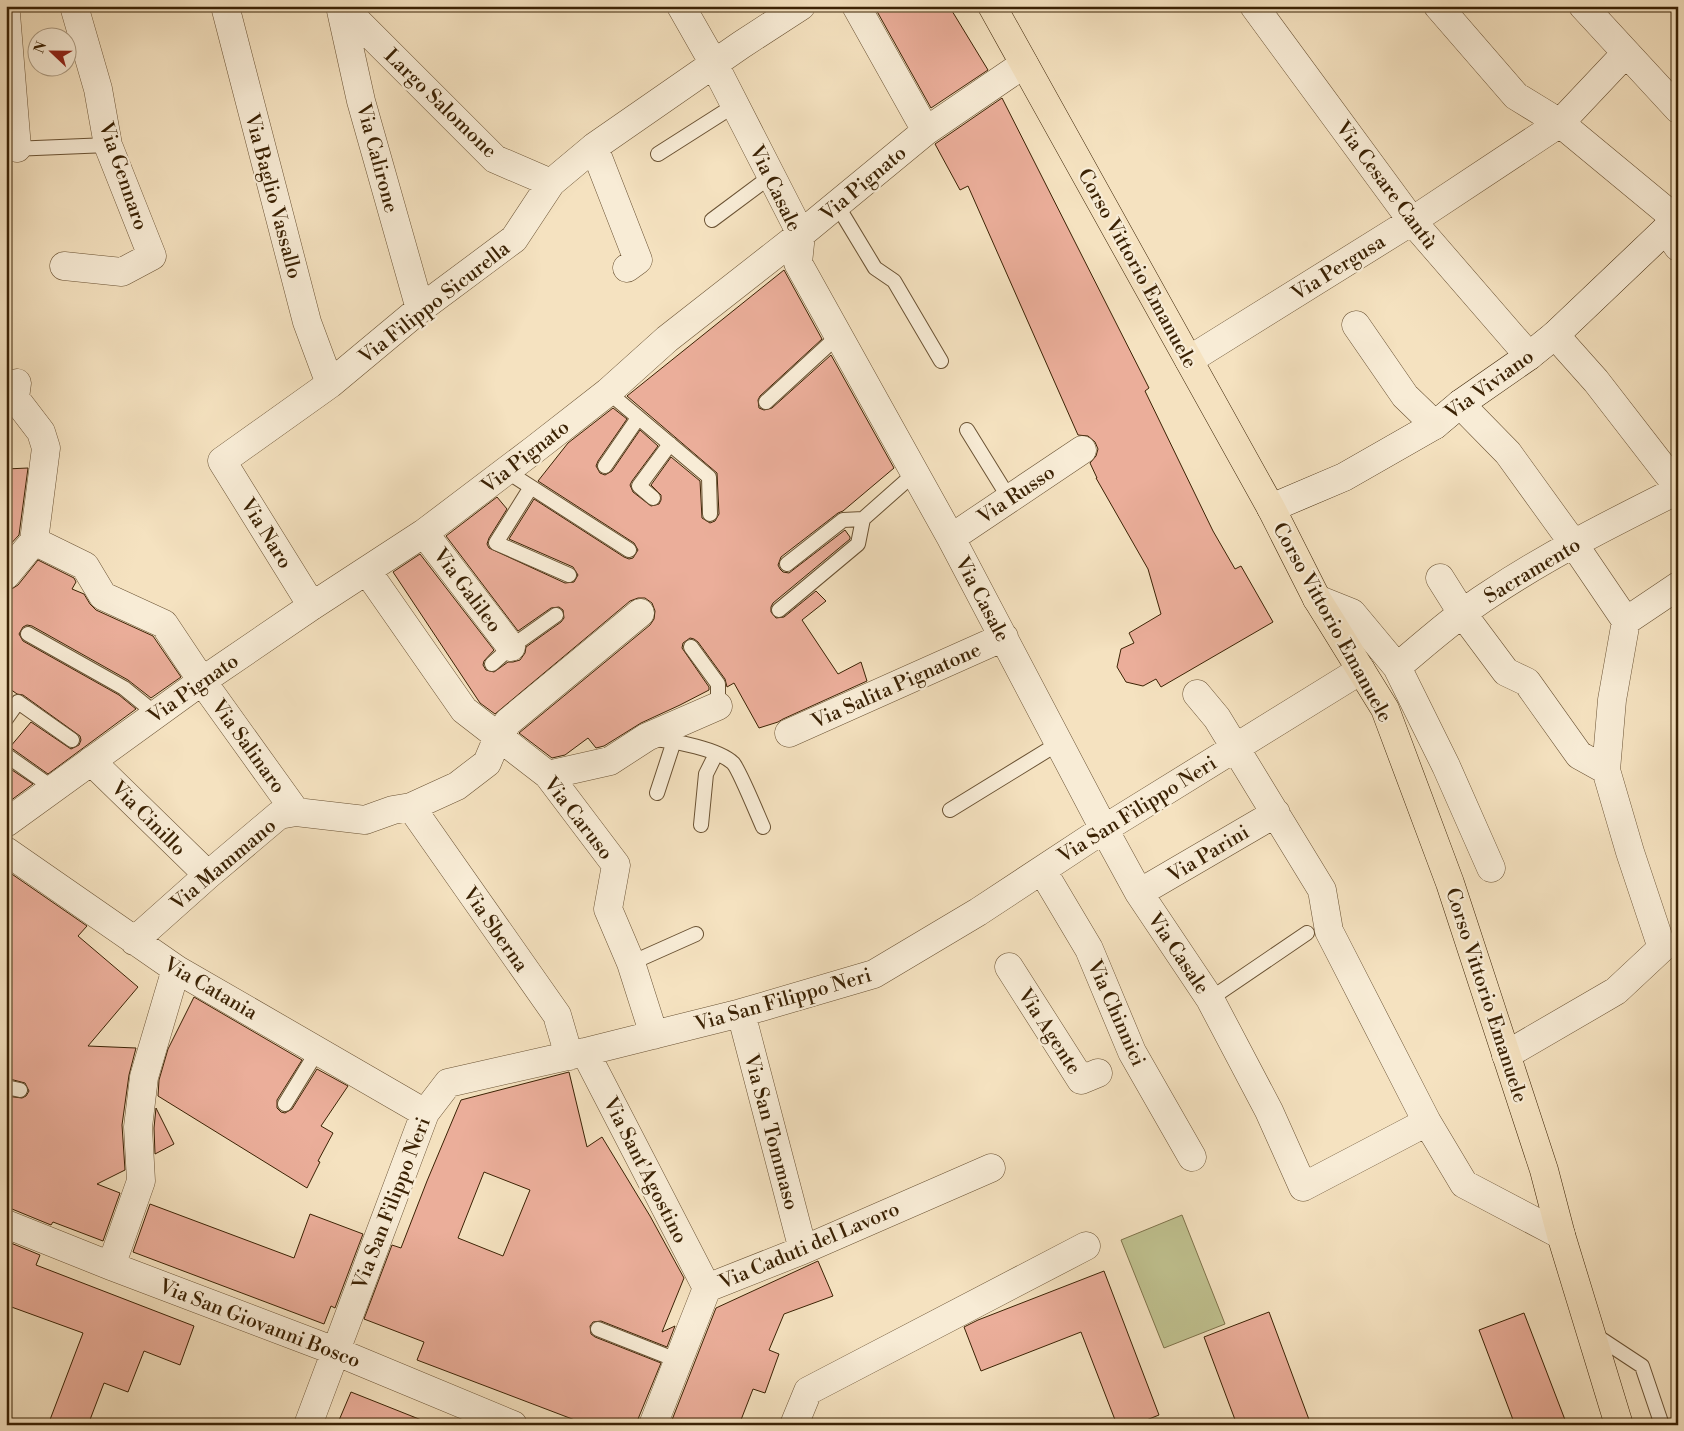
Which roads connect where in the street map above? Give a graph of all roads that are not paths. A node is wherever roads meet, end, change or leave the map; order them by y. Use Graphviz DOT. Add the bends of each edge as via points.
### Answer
graph roads {
  1 [pos="14,6"];
  2 [pos="74,6"];
  3 [pos="225,6"];
  4 [pos="341,6"];
  5 [pos="681,6"];
  6 [pos="801,6"];
  7 [pos="856,6"];
  8 [pos="992,6"];
  9 [pos="1254,6"];
  10 [pos="1438,6"];
  11 [pos="1583,6"];
  12 [pos="6,8"];
  13 [pos="6,14"];
  14 [pos="1626,52"];
  15 [pos="714,64"];
  16 [pos="1024,64"];
  17 [pos="735,105"];
  18 [pos="1678,109"];
  19 [pos="1560,123"];
  20 [pos="926,131"];
  21 [pos="108,145"];
  22 [pos="594,147"];
  23 [pos="12,149"];
  24 [pos="658,154"];
  25 [pos="771,176"];
  26 [pos="551,183"];
  27 [pos="837,205"];
  28 [pos="712,220"];
  29 [pos="1412,221"];
  30 [pos="1675,229"];
  31 [pos="801,234"];
  32 [pos="64,266"];
  33 [pos="627,268"];
  34 [pos="420,309"];
  35 [pos="1356,325"];
  36 [pos="1555,335"];
  37 [pos="838,336"];
  38 [pos="1528,356"];
  39 [pos="1189,360"];
  40 [pos="941,361"];
  41 [pos="17,383"];
  42 [pos="330,384"];
  43 [pos="608,392"];
  44 [pos="766,402"];
  45 [pos="1460,404"];
  46 [pos="6,415"];
  47 [pos="638,418"];
  48 [pos="32,420"];
  49 [pos="1435,425"];
  50 [pos="967,430"];
  51 [pos="670,444"];
  52 [pos="1082,450"];
  53 [pos="222,461"];
  54 [pos="605,466"];
  55 [pos="506,471"];
  56 [pos="915,474"];
  57 [pos="531,487"];
  58 [pos="1678,488"];
  59 [pos="654,498"];
  60 [pos="1009,498"];
  61 [pos="1271,508"];
  62 [pos="710,514"];
  63 [pos="862,519"];
  64 [pos="424,533"];
  65 [pos="951,538"];
  66 [pos="34,541"];
  67 [pos="1573,543"];
  68 [pos="629,550"];
  69 [pos="787,564"];
  70 [pos="366,571"];
  71 [pos="6,575"];
  72 [pos="569,575"];
  73 [pos="1440,578"];
  74 [pos="1678,586"];
  75 [pos="1317,599"];
  76 [pos="312,606"];
  77 [pos="779,610"];
  78 [pos="640,613"];
  79 [pos="1462,613"];
  80 [pos="556,616"];
  81 [pos="1626,621"];
  82 [pos="28,634"];
  83 [pos="1004,637"];
  84 [pos="691,647"];
  85 [pos="501,656"];
  86 [pos="1397,667"];
  87 [pos="1361,670"];
  88 [pos="202,681"];
  89 [pos="1197,694"];
  90 [pos="718,706"];
  91 [pos="156,714"];
  92 [pos="6,719"];
  93 [pos="789,733"];
  94 [pos="498,737"];
  95 [pos="647,738"];
  96 [pos="72,740"];
  97 [pos="674,741"];
  98 [pos="1059,743"];
  99 [pos="1235,748"];
  100 [pos="716,754"];
  101 [pos="6,756"];
  102 [pos="91,761"];
  103 [pos="1606,770"];
  104 [pos="548,775"];
  105 [pos="53,788"];
  106 [pos="657,793"];
  107 [pos="411,807"];
  108 [pos="950,810"];
  109 [pos="296,812"];
  110 [pos="1276,813"];
  111 [pos="6,823"];
  112 [pos="701,825"];
  113 [pos="762,827"];
  114 [pos="1104,829"];
  115 [pos="6,851"];
  116 [pos="1491,868"];
  117 [pos="1042,870"];
  118 [pos="208,875"];
  119 [pos="1139,893"];
  120 [pos="1308,933"];
  121 [pos="696,934"];
  122 [pos="134,941"];
  123 [pos="631,963"];
  124 [pos="1009,967"];
  125 [pos="176,969"];
  126 [pos="1210,999"];
  127 [pos="741,1013"];
  128 [pos="654,1035"];
  129 [pos="318,1050"];
  130 [pos="577,1054"];
  131 [pos="1506,1055"];
  132 [pos="1098,1073"];
  133 [pos="285,1104"];
  134 [pos="424,1113"];
  135 [pos="1427,1122"];
  136 [pos="1192,1157"];
  137 [pos="991,1168"];
  138 [pos="6,1224"];
  139 [pos="1561,1235"];
  140 [pos="1086,1246"];
  141 [pos="803,1250"];
  142 [pos="111,1266"];
  143 [pos="707,1288"];
  144 [pos="598,1328"];
  145 [pos="1591,1333"];
  146 [pos="335,1351"];
  147 [pos="679,1360"];
  148 [pos="308,1425"];
  149 [pos="513,1425"];
  150 [pos="653,1425"];
  151 [pos="794,1425"];
  152 [pos="1619,1425"];
  153 [pos="1662,1425"];
  1 -- 12 [label="street"];
  2 -- 21 [label="street, Via Gennaro" via="98,89"];
  3 -- 42 [label="street, Via Baglio Vassallo" via="307,322"];
  4 -- 26 [label="street, Largo Salomone" via="495,159"];
  4 -- 34 [label="street, Via Calirone" via="361,101"];
  5 -- 15 [label="street, Via Casale"];
  6 -- 15 [label="street, Via Filippo Sicurella"];
  7 -- 20 [label="street"];
  8 -- 16 [label="main road, Corso Vittorio Emanuele"];
  9 -- 29 [label="street, Via Cesare Cantù"];
  10 -- 19 [label="street" via="1516,96"];
  11 -- 14 [label="street"];
  13 -- 23 [label="street"];
  14 -- 18 [label="street"];
  14 -- 19 [label="street, Via Pergusa"];
  15 -- 17 [label="street, Via Casale"];
  15 -- 22 [label="street, Via Filippo Sicurella"];
  16 -- 20 [label="street, Via Pignato"];
  16 -- 39 [label="main road, Corso Vittorio Emanuele"];
  17 -- 24 [label="lane"];
  17 -- 25 [label="street, Via Casale"];
  19 -- 29 [label="street, Via Pergusa"];
  19 -- 30 [label="street"];
  20 -- 27 [label="street, Via Pignato"];
  21 -- 23 [label="lane"];
  21 -- 32 [label="street, Via Gennaro" via="152,256 122,272"];
  22 -- 26 [label="street, Via Filippo Sicurella"];
  22 -- 33 [label="street" via="638,260"];
  25 -- 28 [label="lane"];
  25 -- 31 [label="street, Via Casale"];
  26 -- 34 [label="street, Via Filippo Sicurella" via="514,239"];
  27 -- 31 [label="street, Via Pignato"];
  27 -- 40 [label="lane" via="875,268 894,281"];
  29 -- 38 [label="street, Via Cesare Cantù"];
  29 -- 39 [label="street, Via Pergusa"];
  30 -- 36 [label="street, Via Viviano"];
  31 -- 37 [label="street, Via Casale" via="798,263"];
  31 -- 43 [label="street, Via Pignato" via="667,339"];
  34 -- 42 [label="street, Via Filippo Sicurella"];
  35 -- 49 [label="street" via="1405,396"];
  36 -- 38 [label="street, Via Viviano"];
  36 -- 58 [label="street" via="1596,381"];
  37 -- 44 [label="lane"];
  37 -- 56 [label="street, Via Casale"];
  38 -- 45 [label="street, Via Viviano"];
  39 -- 61 [label="main road, Corso Vittorio Emanuele"];
  41 -- 48 [label="street" via="15,398"];
  42 -- 53 [label="street, Via Filippo Sicurella"];
  43 -- 47 [label="lane"];
  43 -- 55 [label="street, Via Pignato"];
  45 -- 49 [label="street, Via Viviano"];
  45 -- 67 [label="street" via="1508,453"];
  46 -- 48 [label="street"];
  47 -- 51 [label="lane"];
  47 -- 54 [label="lane"];
  48 -- 66 [label="street" via="42,432 46,448"];
  49 -- 61 [label="street, Via Viviano" via="1344,477"];
  50 -- 60 [label="lane"];
  51 -- 59 [label="lane" via="639,486"];
  51 -- 62 [label="lane" via="709,477"];
  52 -- 60 [label="street, Via Russo"];
  53 -- 76 [label="street, Via Naro"];
  55 -- 57 [label="lane"];
  55 -- 64 [label="street, Via Pignato"];
  56 -- 63 [label="lane"];
  56 -- 65 [label="street, Via Casale"];
  57 -- 68 [label="lane"];
  57 -- 72 [label="lane" via="496,542"];
  58 -- 67 [label="street, Sacramento"];
  60 -- 65 [label="street, Via Russo"];
  61 -- 75 [label="main road, Corso Vittorio Emanuele"];
  63 -- 69 [label="lane" via="843,520"];
  63 -- 77 [label="lane" via="858,544"];
  64 -- 70 [label="street, Via Pignato"];
  64 -- 85 [label="street, Via Galileo"];
  65 -- 83 [label="street, Via Casale"];
  66 -- 71 [label="street"];
  66 -- 88 [label="street, Via Salinaro" via="85,566 102,596 164,624"];
  67 -- 79 [label="street, Sacramento"];
  67 -- 81 [label="street"];
  70 -- 76 [label="street, Via Pignato"];
  70 -- 94 [label="street, Via Caruso" via="464,710"];
  73 -- 79 [label="street"];
  74 -- 81 [label="street"];
  75 -- 86 [label="street" via="1352,613"];
  75 -- 87 [label="main road, Corso Vittorio Emanuele"];
  76 -- 88 [label="street, Via Pignato"];
  78 -- 94 [label="street" via="508,722"];
  79 -- 86 [label="street, Sacramento"];
  79 -- 103 [label="street" via="1506,672 1527,682 1579,755"];
  80 -- 85 [label="lane"];
  81 -- 103 [label="street" via="1612,700"];
  82 -- 91 [label="lane" via="124,688"];
  83 -- 93 [label="street, Via Salita Pignatone"];
  83 -- 98 [label="street, Via Casale"];
  84 -- 90 [label="lane" via="718,684"];
  86 -- 116 [label="street"];
  87 -- 99 [label="street, Via San Filippo Neri"];
  87 -- 131 [label="main road, Corso Vittorio Emanuele" via="1385,709 1450,882"];
  88 -- 91 [label="street, Via Pignato"];
  88 -- 109 [label="street, Via Salinaro"];
  89 -- 99 [label="street" via="1217,718"];
  90 -- 95 [label="street"];
  91 -- 102 [label="street, Via Pignato"];
  92 -- 96 [label="lane" via="18,702"];
  94 -- 104 [label="street, Via Caruso"];
  94 -- 107 [label="street, Via Mammano" via="488,763 457,786"];
  95 -- 97 [label="lane"];
  95 -- 104 [label="street" via="610,761"];
  97 -- 100 [label="lane"];
  97 -- 106 [label="lane"];
  98 -- 108 [label="lane"];
  98 -- 114 [label="street, Via Casale"];
  99 -- 110 [label="street"];
  99 -- 114 [label="street, Via San Filippo Neri"];
  100 -- 112 [label="lane" via="706,774"];
  100 -- 113 [label="lane" via="734,764"];
  101 -- 105 [label="lane"];
  102 -- 105 [label="street, Via Pignato"];
  102 -- 118 [label="street, Via Cinillo"];
  103 -- 131 [label="street" via="1662,948 1616,991"];
  104 -- 123 [label="street, Via Caruso" via="616,865 608,909"];
  105 -- 111 [label="street, Via Pignato"];
  107 -- 109 [label="street, Via Mammano" via="365,820"];
  107 -- 130 [label="street, Via Sberna" via="557,1015"];
  109 -- 118 [label="street, Via Mammano" via="279,816"];
  110 -- 119 [label="street, Via Parini"];
  110 -- 135 [label="street" via="1322,890 1329,931"];
  114 -- 117 [label="street, Via San Filippo Neri"];
  114 -- 119 [label="street, Via Casale"];
  115 -- 122 [label="street, Via Catania"];
  117 -- 127 [label="street, Via San Filippo Neri" via="874,974"];
  117 -- 136 [label="street, Via Chinnici" via="1089,949 1132,1052"];
  118 -- 122 [label="street, Via Mammano"];
  119 -- 126 [label="street, Via Casale"];
  120 -- 126 [label="lane"];
  121 -- 123 [label="lane"];
  122 -- 125 [label="street, Via Catania"];
  123 -- 128 [label="street, Via Caruso"];
  124 -- 132 [label="street, Via Agente" via="1081,1080"];
  125 -- 129 [label="street, Via Catania"];
  125 -- 142 [label="street" via="144,1077 138,1127 141,1181"];
  126 -- 135 [label="street, Via Casale" via="1269,1111 1303,1187"];
  127 -- 128 [label="street, Via San Filippo Neri"];
  127 -- 141 [label="street, Via San Tommaso"];
  128 -- 130 [label="street, Via San Filippo Neri"];
  129 -- 133 [label="lane"];
  129 -- 134 [label="street, Via Catania"];
  130 -- 134 [label="street, Via San Filippo Neri" via="448,1082"];
  130 -- 143 [label="street, Via Sant'Agostino"];
  131 -- 139 [label="main road, Corso Vittorio Emanuele" via="1544,1170"];
  134 -- 146 [label="street, Via San Filippo Neri"];
  135 -- 139 [label="street" via="1464,1184"];
  137 -- 141 [label="street, Via Caduti del Lavoro"];
  138 -- 142 [label="street, Via San Giovanni Bosco"];
  139 -- 145 [label="main road, Corso Vittorio Emanuele"];
  140 -- 151 [label="street" via="808,1391"];
  141 -- 143 [label="street, Via Caduti del Lavoro"];
  142 -- 146 [label="street, Via San Giovanni Bosco"];
  143 -- 147 [label="street, Via Caduti del Lavoro"];
  144 -- 147 [label="lane"];
  145 -- 152 [label="main road, Corso Vittorio Emanuele"];
  145 -- 153 [label="lane" via="1642,1366"];
  146 -- 148 [label="street, Via San Filippo Neri"];
  146 -- 149 [label="street, Via San Giovanni Bosco"];
  147 -- 150 [label="street, Via Caduti del Lavoro"];
}
